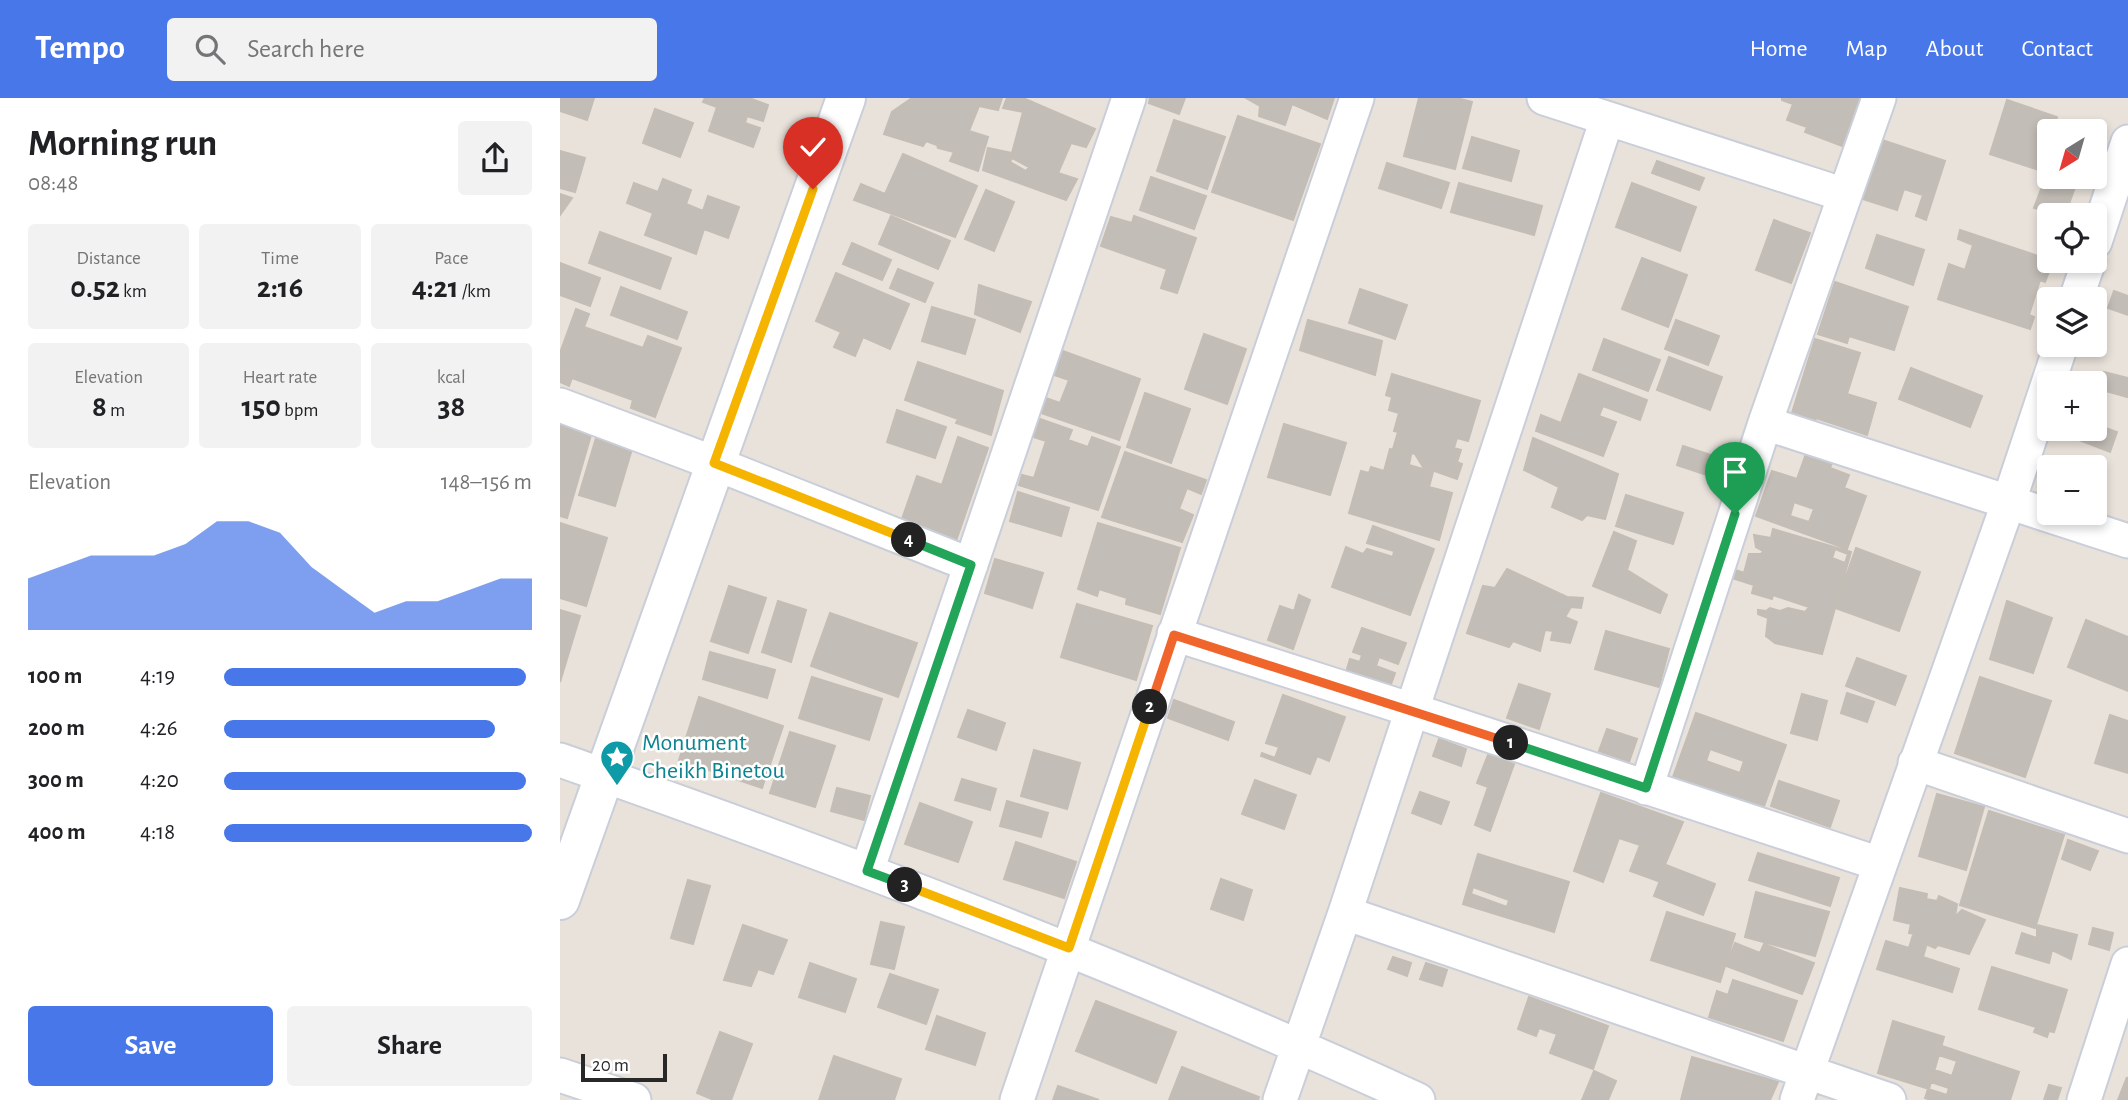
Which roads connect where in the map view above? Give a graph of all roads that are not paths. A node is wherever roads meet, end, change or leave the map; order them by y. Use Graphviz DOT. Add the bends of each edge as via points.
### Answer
graph roads {
  1 [pos="846,98"];
  2 [pos="1129,98"];
  3 [pos="1357,98"];
  4 [pos="1544,98"];
  5 [pos="1879,98"];
  6 [pos="1607,119"];
  7 [pos="2128,142"];
  8 [pos="1845,195"];
  9 [pos="2107,206"];
  10 [pos="2057,357"];
  11 [pos="560,405"];
  12 [pos="1765,423"];
  13 [pos="714,463"];
  14 [pos="2009,500"];
  15 [pos="2128,541"];
  16 [pos="971,565"];
  17 [pos="1174,635"];
  18 [pos="1412,710"];
  19 [pos="560,760"];
  20 [pos="1915,763"];
  21 [pos="603,776"];
  22 [pos="1646,788"];
  23 [pos="2128,836"];
  24 [pos="1880,863"];
  25 [pos="867,871"];
  26 [pos="560,900"];
  27 [pos="1345,913"];
  28 [pos="1069,948"];
  29 [pos="2128,964"];
  30 [pos="1298,1045"];
  31 [pos="560,1075"];
  32 [pos="1802,1086"];
  33 [pos="634,1100"];
  34 [pos="1017,1100"];
  35 [pos="1280,1100"];
  36 [pos="1418,1100"];
  37 [pos="1889,1100"];
  38 [pos="2084,1100"];
  1 -- 13 [label="street"];
  2 -- 16 [label="street"];
  3 -- 17 [label="street"];
  4 -- 6 [label="street"];
  5 -- 8 [label="street"];
  6 -- 8 [label="street"];
  6 -- 18 [label="street"];
  7 -- 9 [label="street"];
  8 -- 12 [label="street"];
  10 -- 14 [label="street"];
  11 -- 13 [label="street"];
  12 -- 14 [label="street"];
  12 -- 22 [label="street"];
  13 -- 16 [label="street"];
  13 -- 21 [label="street"];
  14 -- 15 [label="street"];
  14 -- 20 [label="street"];
  16 -- 25 [label="street"];
  17 -- 18 [label="street"];
  17 -- 28 [label="street"];
  18 -- 22 [label="street"];
  18 -- 27 [label="street"];
  19 -- 21 [label="street"];
  20 -- 23 [label="street"];
  20 -- 24 [label="street"];
  21 -- 25 [label="street"];
  21 -- 26 [label="street"];
  22 -- 24 [label="street"];
  24 -- 32 [label="street"];
  25 -- 28 [label="street"];
  27 -- 30 [label="street"];
  27 -- 32 [label="street"];
  28 -- 30 [label="street"];
  28 -- 34 [label="street"];
  29 -- 38 [label="street"];
  30 -- 35 [label="street"];
  30 -- 36 [label="street"];
  31 -- 33 [label="street"];
  32 -- 37 [label="street"];
}
